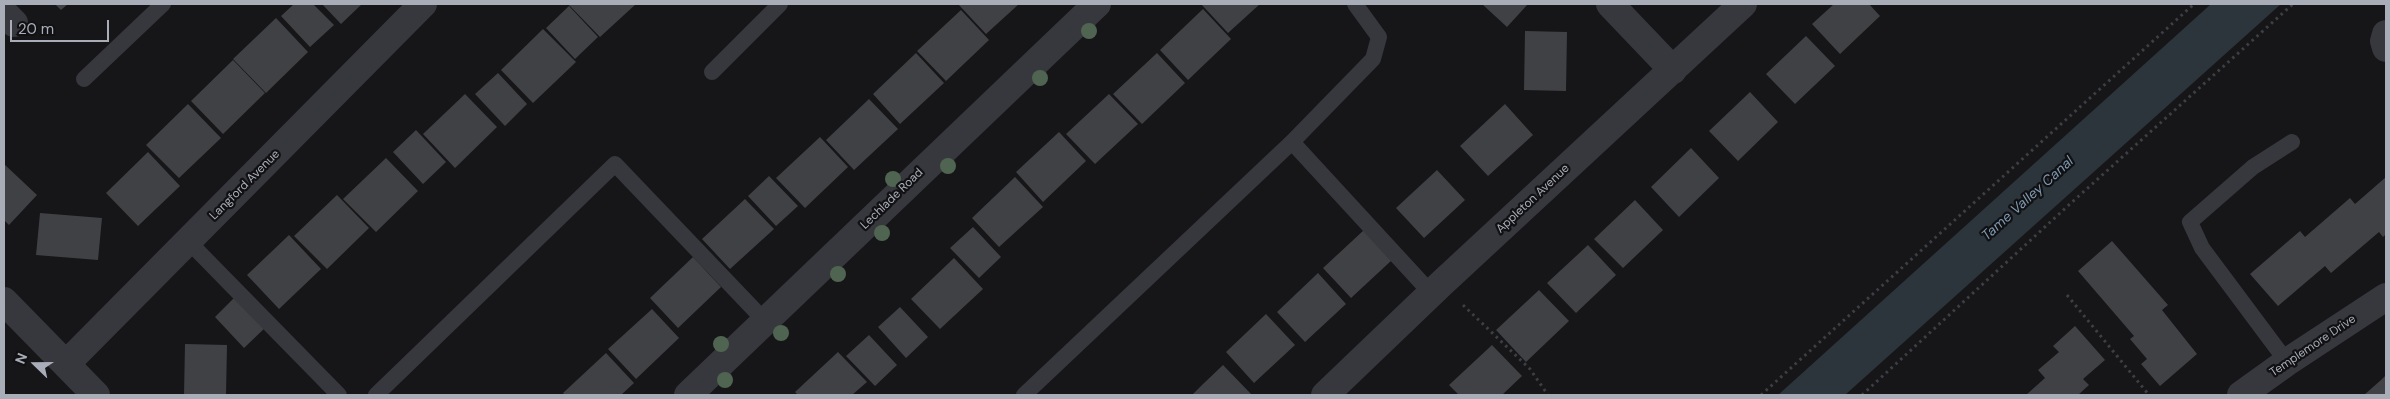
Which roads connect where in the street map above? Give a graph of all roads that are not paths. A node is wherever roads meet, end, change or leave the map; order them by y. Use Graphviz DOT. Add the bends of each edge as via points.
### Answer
graph roads {
  1 [pos="163,4"];
  2 [pos="423,4"];
  3 [pos="780,4"];
  4 [pos="1097,4"];
  5 [pos="1355,4"];
  6 [pos="1610,4"];
  7 [pos="1743,4"];
  8 [pos="2386,34"];
  9 [pos="2386,48"];
  10 [pos="1673,70"];
  11 [pos="712,72"];
  12 [pos="84,79"];
  13 [pos="1292,142"];
  14 [pos="2292,142"];
  15 [pos="189,242"];
  16 [pos="1436,289"];
  17 [pos="2386,297"];
  18 [pos="4,301"];
  19 [pos="765,321"];
  20 [pos="2287,362"];
  21 [pos="66,364"];
  22 [pos="96,395"];
  23 [pos="339,395"];
  24 [pos="376,395"];
  25 [pos="688,395"];
  26 [pos="1024,395"];
  27 [pos="1325,395"];
  28 [pos="2241,395"];
  1 -- 12 [label="lane"];
  2 -- 15 [label="street, Langford Avenue"];
  3 -- 11 [label="lane"];
  4 -- 19 [label="street, Lechlade Road"];
  5 -- 13 [label="lane" via="1379,37 1373,59"];
  6 -- 10 [label="street"];
  7 -- 10 [label="street, Appleton Avenue"];
  8 -- 9 [label="street"];
  10 -- 16 [label="street, Appleton Avenue"];
  13 -- 16 [label="lane"];
  13 -- 26 [label="lane"];
  14 -- 20 [label="lane" via="2253,167 2190,222 2202,248"];
  15 -- 21 [label="street, Langford Avenue"];
  15 -- 23 [label="lane"];
  16 -- 27 [label="street, Appleton Avenue"];
  17 -- 20 [label="street, Templemore Drive"];
  18 -- 21 [label="street"];
  19 -- 24 [label="lane" via="615,164"];
  19 -- 25 [label="street, Lechlade Road"];
  20 -- 28 [label="street, Templemore Drive"];
  21 -- 22 [label="street"];
}
